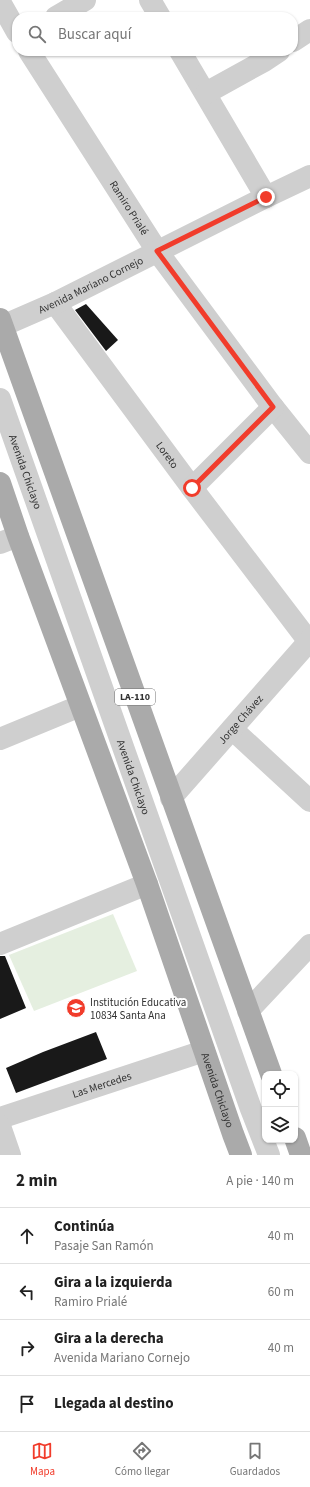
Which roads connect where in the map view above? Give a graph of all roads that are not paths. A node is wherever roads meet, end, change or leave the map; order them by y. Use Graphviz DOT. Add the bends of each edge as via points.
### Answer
graph roads {
  1 [pos="85,0"];
  2 [pos="150,0"];
  3 [pos="0,2"];
  4 [pos="65,12"];
  5 [pos="157,12"];
  6 [pos="12,23"];
  7 [pos="310,30"];
  8 [pos="298,38"];
  9 [pos="32,56"];
  10 [pos="183,56"];
  11 [pos="270,56"];
  12 [pos="206,93"];
  13 [pos="310,176"];
  14 [pos="266,197"];
  15 [pos="157,251"];
  16 [pos="55,304"];
  17 [pos="1,324"];
  18 [pos="0,399"];
  19 [pos="273,407"];
  20 [pos="310,453"];
  21 [pos="0,483"];
  22 [pos="192,488"];
  23 [pos="9,540"];
  24 [pos="309,642"];
  25 [pos="80,706"];
  26 [pos="232,729"];
  27 [pos="0,739"];
  28 [pos="171,798"];
  29 [pos="310,801"];
  30 [pos="147,884"];
  31 [pos="0,944"];
  32 [pos="306,957"];
  33 [pos="248,1011"];
  34 [pos="204,1051"];
  35 [pos="270,1071"];
  36 [pos="0,1118"];
  37 [pos="0,1126"];
  38 [pos="297,1143"];
  39 [pos="10,1155"];
  40 [pos="241,1155"];
  41 [pos="269,1155"];
  42 [pos="301,1155"];
  1 -- 4 [label="street"];
  2 -- 5 [label="street"];
  3 -- 6 [label="street"];
  7 -- 8 [label="street"];
  9 -- 15 [label="street, Ramiro Prialé"];
  10 -- 12 [label="street"];
  11 -- 12 [label="street"];
  12 -- 14 [label="street"];
  13 -- 14 [label="street, Avenida Mariano Cornejo"];
  14 -- 15 [label="street, Avenida Mariano Cornejo"];
  15 -- 16 [label="street, Avenida Mariano Cornejo"];
  15 -- 19 [label="street, Ramiro Prialé"];
  16 -- 17 [label="street, Avenida Mariano Cornejo"];
  16 -- 22 [label="street, Loreto"];
  17 -- 28 [label="main road, LA-110"];
  18 -- 41 [label="street, Avenida Chiclayo"];
  19 -- 20 [label="street, Ramiro Prialé"];
  19 -- 22 [label="street"];
  21 -- 23 [label="main road, Avenida Chiclayo"];
  22 -- 24 [label="street, Loreto"];
  23 -- 25 [label="main road, Avenida Chiclayo"];
  24 -- 26 [label="street, Jorge Chávez"];
  25 -- 27 [label="street"];
  25 -- 30 [label="main road, Avenida Chiclayo"];
  26 -- 28 [label="street, Jorge Chávez"];
  26 -- 29 [label="street"];
  28 -- 33 [label="main road, LA-110"];
  30 -- 31 [label="street"];
  30 -- 34 [label="main road, Avenida Chiclayo"];
  32 -- 33 [label="street"];
  33 -- 35 [label="main road, LA-110"];
  34 -- 36 [label="street, Las Mercedes"];
  34 -- 40 [label="main road, Avenida Chiclayo"];
  37 -- 39 [label="street"];
  38 -- 42 [label="main road"];
}
